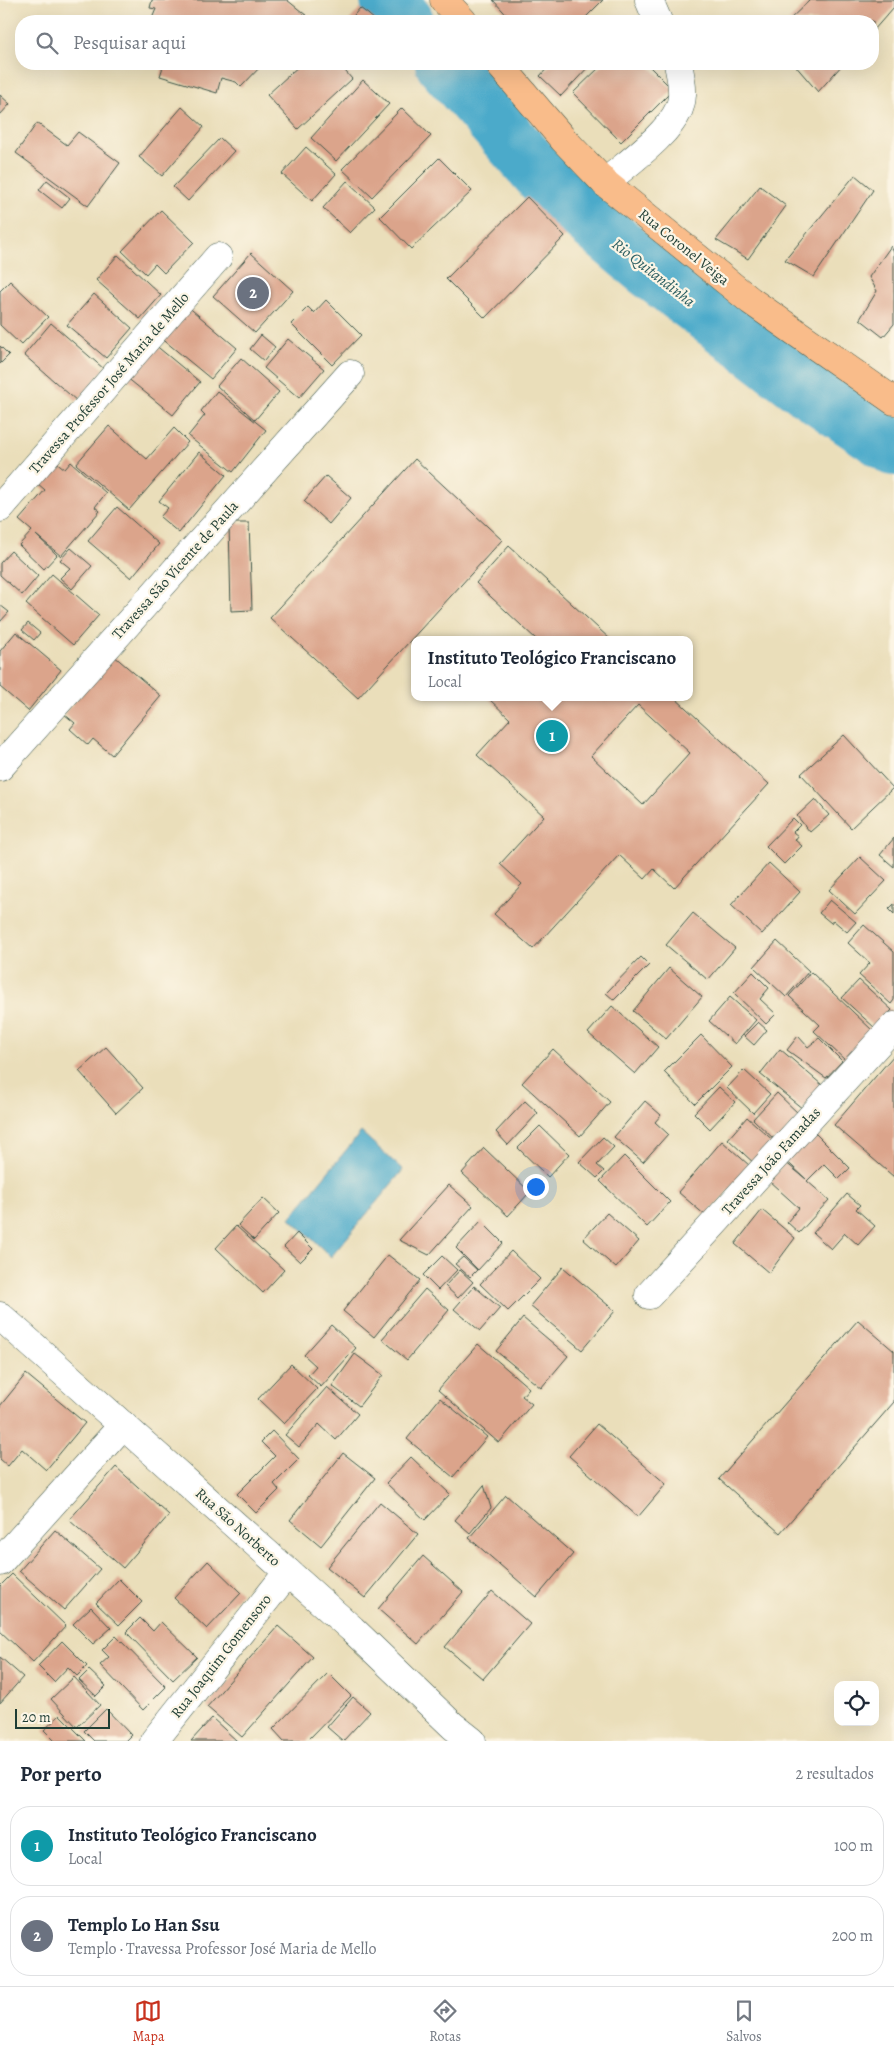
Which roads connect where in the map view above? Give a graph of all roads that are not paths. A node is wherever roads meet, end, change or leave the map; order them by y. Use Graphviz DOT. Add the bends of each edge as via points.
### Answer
graph roads {
  1 [pos="444,0"];
  2 [pos="649,0"];
  3 [pos="457,15"];
  4 [pos="655,15"];
  5 [pos="504,70"];
  6 [pos="679,70"];
  7 [pos="605,183"];
  8 [pos="218,257"];
  9 [pos="350,374"];
  10 [pos="894,401"];
  11 [pos="0,508"];
  12 [pos="0,766"];
  13 [pos="894,1026"];
  14 [pos="649,1295"];
  15 [pos="0,1316"];
  16 [pos="123,1425"];
  17 [pos="0,1562"];
  18 [pos="288,1572"];
  19 [pos="154,1741"];
  20 [pos="472,1741"];
  1 -- 3 [label="main road"];
  2 -- 4 [label="street"];
  5 -- 7 [label="main road, Rua Coronel Veiga"];
  6 -- 7 [label="street" via="683,85 679,109 664,131"];
  7 -- 10 [label="main road, Rua Coronel Veiga" via="750,301"];
  8 -- 11 [label="street, Travessa Professor José Maria de Mello"];
  9 -- 12 [label="street, Travessa São Vicente de Paula"];
  13 -- 14 [label="street, Travessa João Famadas"];
  15 -- 16 [label="street, Rua São Norberto"];
  16 -- 17 [label="street"];
  16 -- 18 [label="street, Rua São Norberto"];
  18 -- 19 [label="street, Rua Joaquim Gomensoro"];
  18 -- 20 [label="street, Rua São Norberto"];
}
